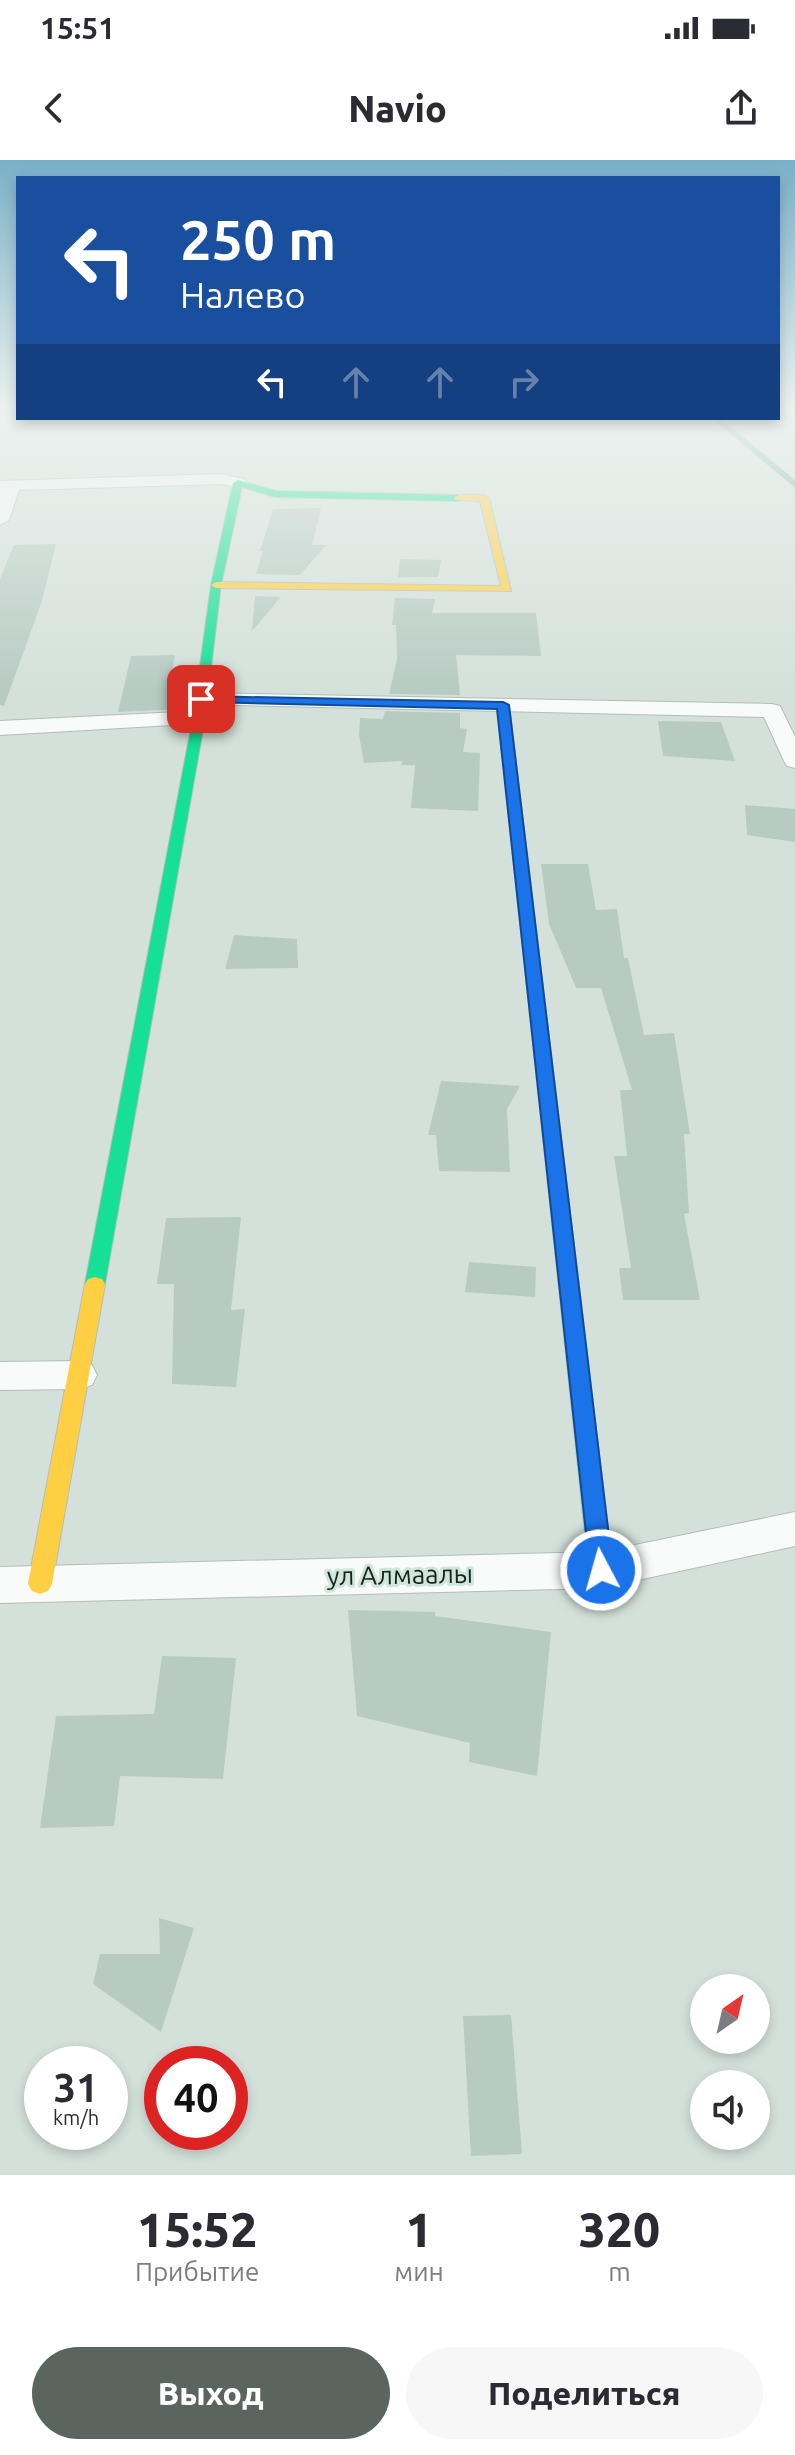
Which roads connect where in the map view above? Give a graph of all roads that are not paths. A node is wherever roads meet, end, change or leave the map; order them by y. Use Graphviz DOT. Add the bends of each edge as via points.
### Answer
graph roads {
  1 [pos="233,504"];
  2 [pos="486,504"];
  3 [pos="216,585"];
  4 [pos="503,705"];
  5 [pos="200,708"];
  6 [pos="0,728"];
  7 [pos="795,761"];
  8 [pos="79,1375"];
  9 [pos="0,1376"];
  10 [pos="795,1529"];
  11 [pos="601,1570"];
  12 [pos="40,1584"];
  13 [pos="0,1585"];
  1 -- 3 [label="street"];
  2 -- 3 [label="street" via="507,589"];
  3 -- 5 [label="street"];
  4 -- 5 [label="street"];
  4 -- 7 [label="street" via="772,711"];
  4 -- 11 [label="street"];
  5 -- 6 [label="street"];
  5 -- 8 [label="street"];
  8 -- 9 [label="street"];
  8 -- 12 [label="street"];
  10 -- 11 [label="street, ул Алмаалы"];
  11 -- 12 [label="street, ул Алмаалы"];
  12 -- 13 [label="street, ул Алмаалы"];
}
